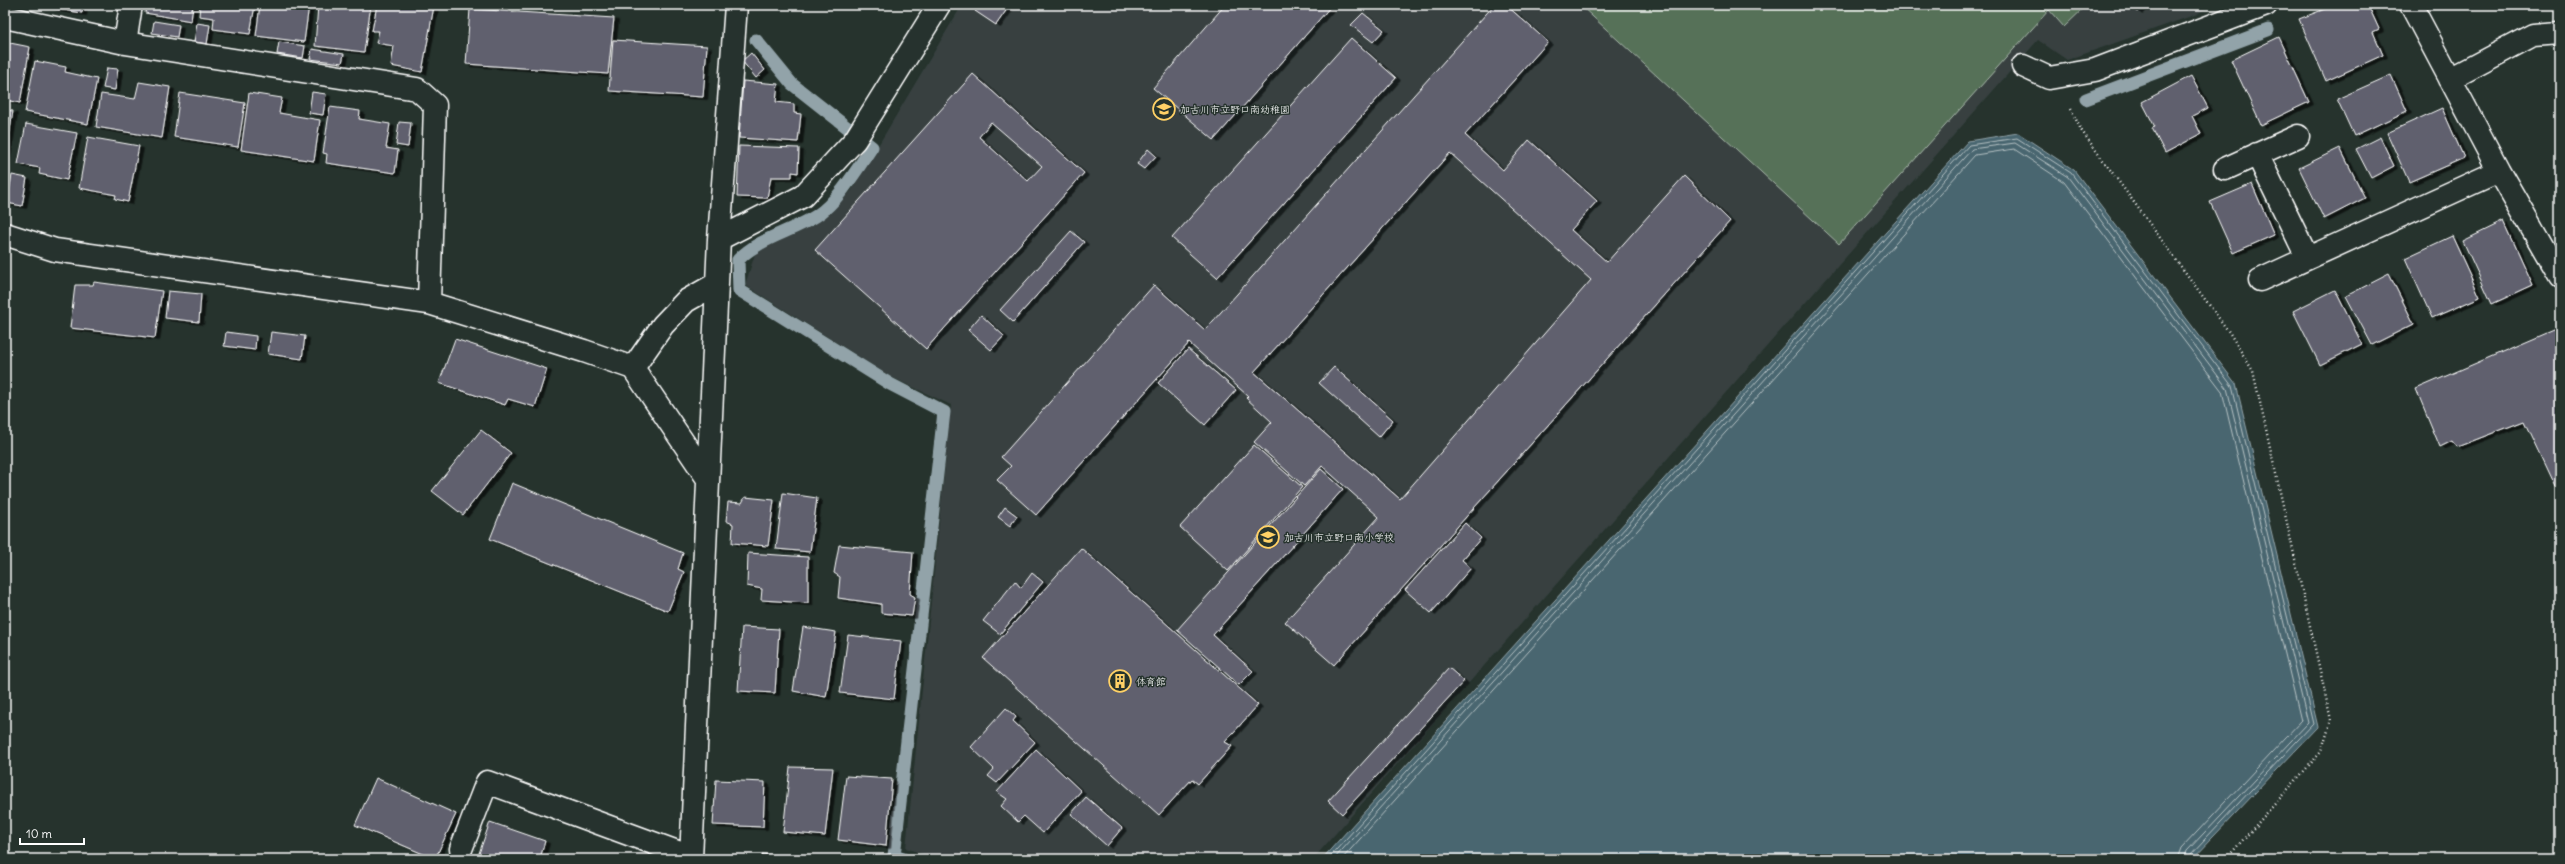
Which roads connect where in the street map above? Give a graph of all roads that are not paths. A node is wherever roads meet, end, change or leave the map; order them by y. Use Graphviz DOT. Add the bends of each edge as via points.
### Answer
graph roads {
  1 [pos="131,5"];
  2 [pos="736,5"];
  3 [pos="939,5"];
  4 [pos="2266,5"];
  5 [pos="2411,5"];
  6 [pos="5,18"];
  7 [pos="2560,32"];
  8 [pos="125,43"];
  9 [pos="2023,66"];
  10 [pos="2450,79"];
  11 [pos="2298,136"];
  12 [pos="2257,154"];
  13 [pos="2225,169"];
  14 [pos="2499,171"];
  15 [pos="5,234"];
  16 [pos="718,238"];
  17 [pos="2307,257"];
  18 [pos="2560,277"];
  19 [pos="2260,280"];
  20 [pos="716,284"];
  21 [pos="429,303"];
  22 [pos="633,368"];
  23 [pos="706,476"];
  24 [pos="461,849"];
  25 [pos="691,858"];
  1 -- 8 [label="street"];
  2 -- 16 [label="street"];
  3 -- 16 [label="street" via="855,140 803,196"];
  4 -- 9 [label="street" via="2095,70 2049,78"];
  5 -- 10 [label="street"];
  6 -- 8 [label="street"];
  7 -- 10 [label="street" via="2533,35"];
  8 -- 21 [label="street" via="417,89 435,105"];
  10 -- 14 [label="street"];
  11 -- 12 [label="street"];
  12 -- 13 [label="street"];
  12 -- 17 [label="street"];
  14 -- 17 [label="street"];
  14 -- 18 [label="street"];
  15 -- 21 [label="street" via="55,250"];
  16 -- 20 [label="street"];
  17 -- 19 [label="street"];
  20 -- 22 [label="street" via="686,301 663,325"];
  20 -- 23 [label="street"];
  21 -- 22 [label="street"];
  22 -- 23 [label="street"];
  23 -- 25 [label="street"];
  24 -- 25 [label="street" via="487,782"];
}
